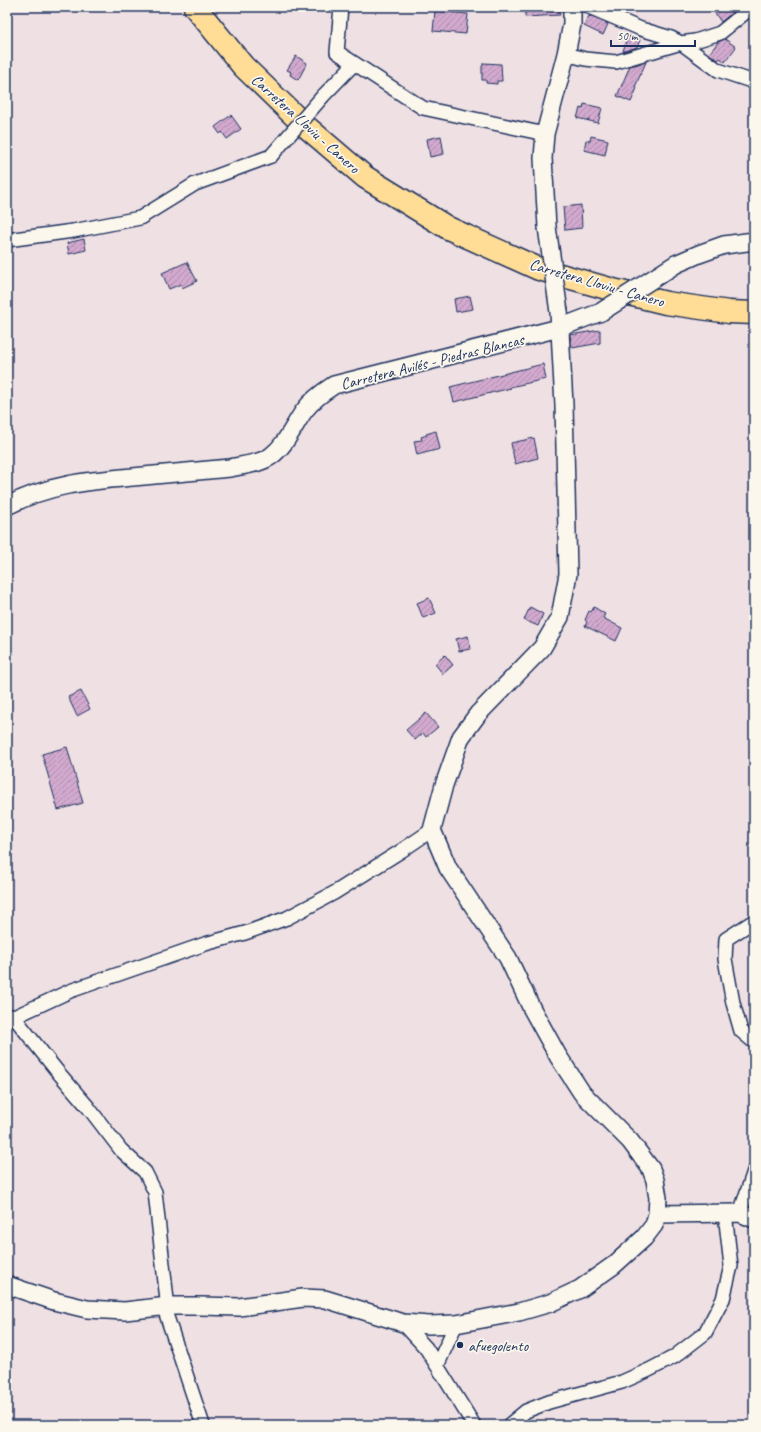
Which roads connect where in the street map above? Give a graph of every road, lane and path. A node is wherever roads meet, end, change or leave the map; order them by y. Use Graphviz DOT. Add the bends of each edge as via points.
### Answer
graph roads {
  1 [pos="195,7"];
  2 [pos="341,7"];
  3 [pos="572,7"];
  4 [pos="589,7"];
  5 [pos="752,7"];
  6 [pos="681,43"];
  7 [pos="566,54"];
  8 [pos="354,64"];
  9 [pos="754,82"];
  10 [pos="545,134"];
  11 [pos="7,240"];
  12 [pos="754,241"];
  13 [pos="754,313"];
  14 [pos="559,320"];
  15 [pos="7,506"];
  16 [pos="432,830"];
  17 [pos="754,921"];
  18 [pos="11,1016"];
  19 [pos="754,1042"];
  20 [pos="754,1171"];
  21 [pos="657,1214"];
  22 [pos="740,1215"];
  23 [pos="7,1285"];
  24 [pos="168,1306"];
  25 [pos="403,1323"];
  26 [pos="456,1324"];
  27 [pos="437,1366"];
  28 [pos="203,1425"];
  29 [pos="474,1425"];
  30 [pos="509,1425"];
  1 -- 13 [label="highway, Carretera Lloviu - Canero" via="243,66 302,124 365,177 448,228 539,269 610,289 666,303"];
  2 -- 8 [label="street" via="337,52"];
  3 -- 7 [label="street" via="572,24"];
  4 -- 6 [label="street"];
  5 -- 6 [label="street" via="720,33"];
  6 -- 7 [label="street" via="616,62"];
  6 -- 9 [label="street" via="718,70"];
  7 -- 10 [label="street"];
  8 -- 10 [label="street" via="423,108"];
  8 -- 11 [label="street, bridge" via="271,156 195,184 140,218"];
  10 -- 14 [label="street, bridge" via="543,158 547,227"];
  12 -- 14 [label="street, Carretera Avilés - Piedras Blancas, bridge" via="724,245 699,254 676,264 601,312"];
  14 -- 15 [label="street, Carretera Avilés - Piedras Blancas" via="334,385 319,394 305,409 283,443 271,456 253,464 78,482 21,498"];
  14 -- 16 [label="street" via="568,574 560,617 542,648 478,714 461,737"];
  16 -- 18 [label="street" via="334,893 287,918 70,991"];
  16 -- 21 [label="street" via="448,868 508,958 532,1009 578,1087 630,1141 651,1169 658,1198"];
  17 -- 19 [label="street" via="726,939 725,959 741,1031"];
  18 -- 24 [label="street" via="121,1150 145,1172 155,1192"];
  20 -- 22 [label="street"];
  21 -- 22 [label="street"];
  21 -- 26 [label="street" via="654,1225 644,1238 614,1265 580,1289 550,1303"];
  22 -- 30 [label="street" via="723,1299 705,1333 674,1357 649,1370 622,1382 526,1411"];
  23 -- 24 [label="street" via="54,1302 87,1309 125,1311"];
  24 -- 25 [label="street" via="239,1307 303,1298 325,1298"];
  24 -- 28 [label="street" via="166,1314"];
  25 -- 26 [label="street"];
  25 -- 27 [label="street" via="426,1348"];
  26 -- 27 [label="street"];
  27 -- 29 [label="street"];
}
